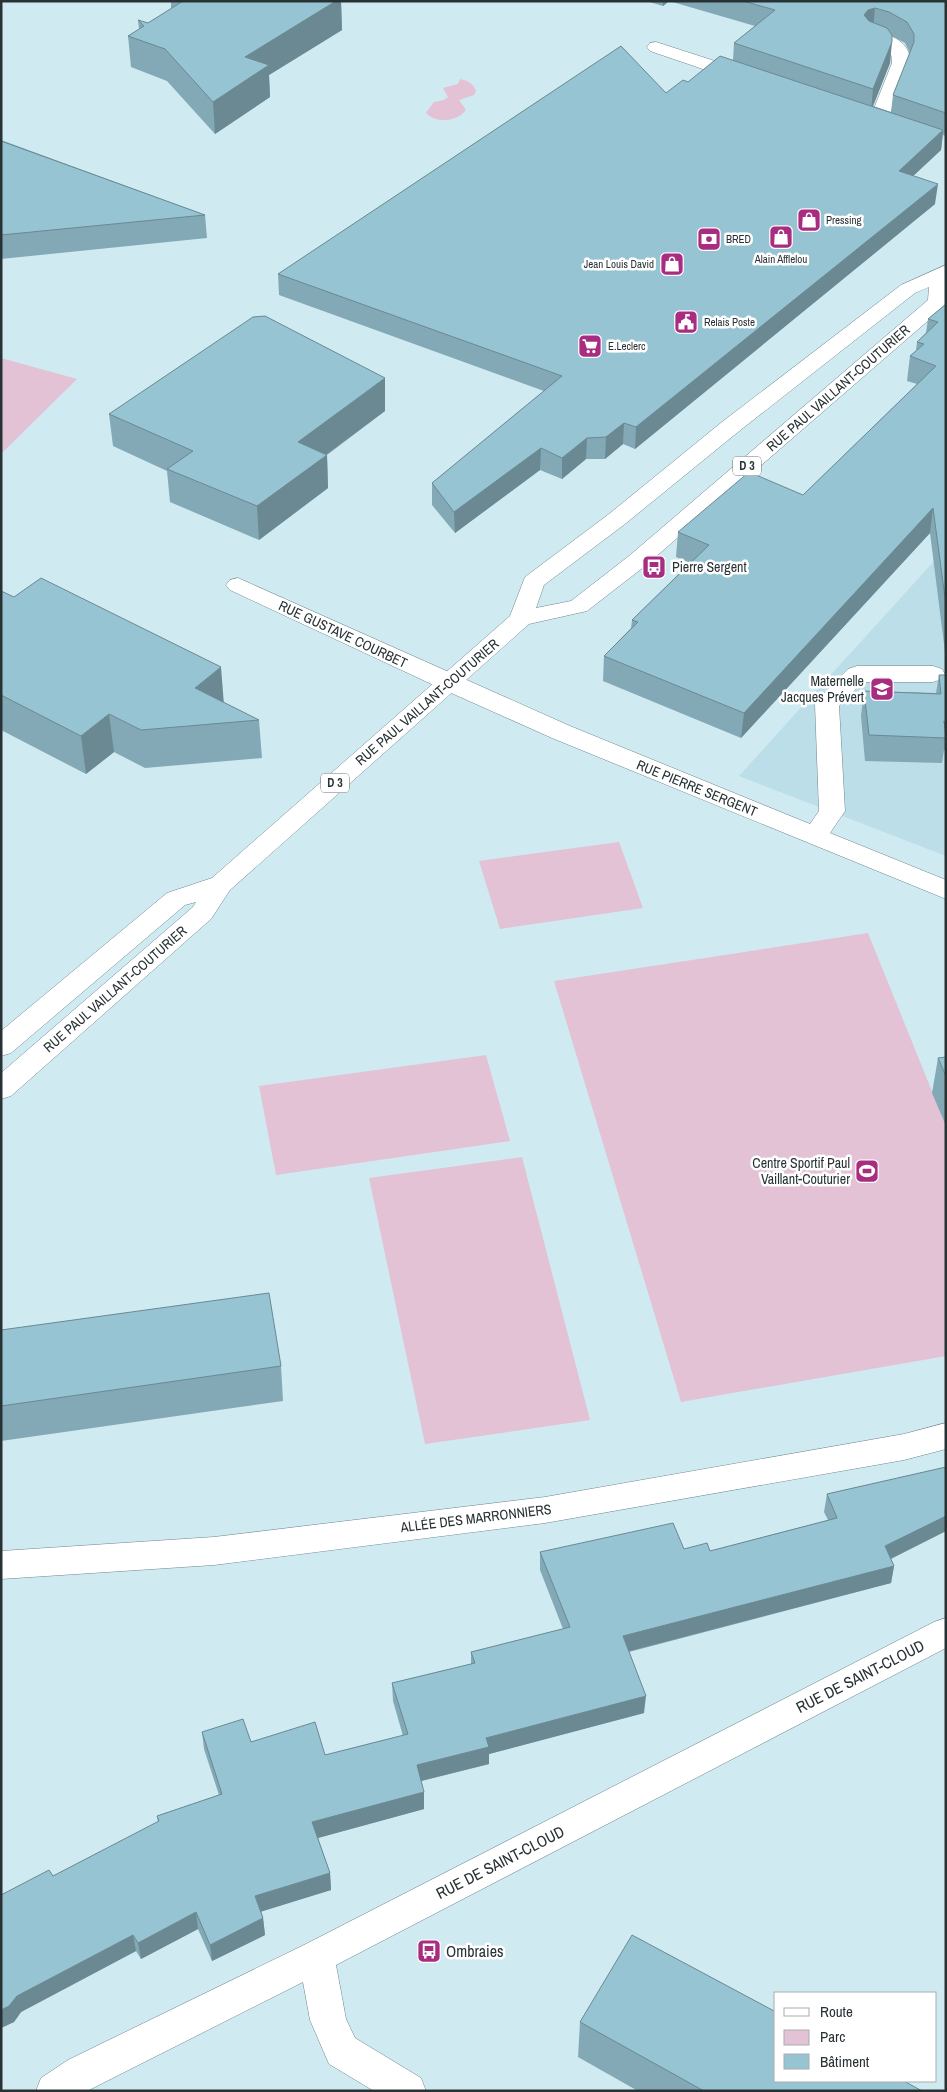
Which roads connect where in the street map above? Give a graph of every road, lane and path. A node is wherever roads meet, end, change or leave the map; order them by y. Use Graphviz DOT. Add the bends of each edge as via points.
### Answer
graph roads {
  1 [pos="873,36"];
  2 [pos="656,47"];
  3 [pos="758,81"];
  4 [pos="859,115"];
  5 [pos="943,273"];
  6 [pos="238,585"];
  7 [pos="521,619"];
  8 [pos="933,674"];
  9 [pos="449,683"];
  10 [pos="815,836"];
  11 [pos="221,884"];
  12 [pos="946,890"];
  13 [pos="1,1046"];
  14 [pos="1,1088"];
  15 [pos="946,1436"];
  16 [pos="1,1565"];
  17 [pos="946,1632"];
  18 [pos="316,1956"];
  19 [pos="54,2091"];
  20 [pos="408,2091"];
  1 -- 4 [label="main road" via="899,48 903,54 902,63 886,124"];
  2 -- 3 [label="main road"];
  5 -- 7 [label="main road, RUE PAUL VAILLANT-COUTURIER / D 3" via="908,289 533,582"];
  5 -- 7 [label="main road, RUE PAUL VAILLANT-COUTURIER / D 3" via="938,302 637,561 579,606"];
  6 -- 9 [label="main road, RUE GUSTAVE COURBET"];
  7 -- 9 [label="main road, RUE PAUL VAILLANT-COUTURIER / D 3"];
  8 -- 10 [label="main road" via="857,674 827,704 832,812"];
  9 -- 10 [label="main road, RUE PIERRE SERGENT"];
  9 -- 11 [label="main road, RUE PAUL VAILLANT-COUTURIER / D 3"];
  10 -- 12 [label="main road, RUE PIERRE SERGENT"];
  11 -- 13 [label="main road, RUE PAUL VAILLANT-COUTURIER / D 3" via="176,899"];
  11 -- 14 [label="main road, RUE PAUL VAILLANT-COUTURIER / D 3" via="202,913"];
  15 -- 16 [label="main road, ALLÉE DES MARRONNIERS" via="545,1510 214,1551"];
  17 -- 18 [label="main road, RUE DE SAINT-CLOUD"];
  18 -- 19 [label="main road, RUE DE SAINT-CLOUD" via="81,2073"];
  18 -- 20 [label="main road" via="328,2020 342,2051"];
}
